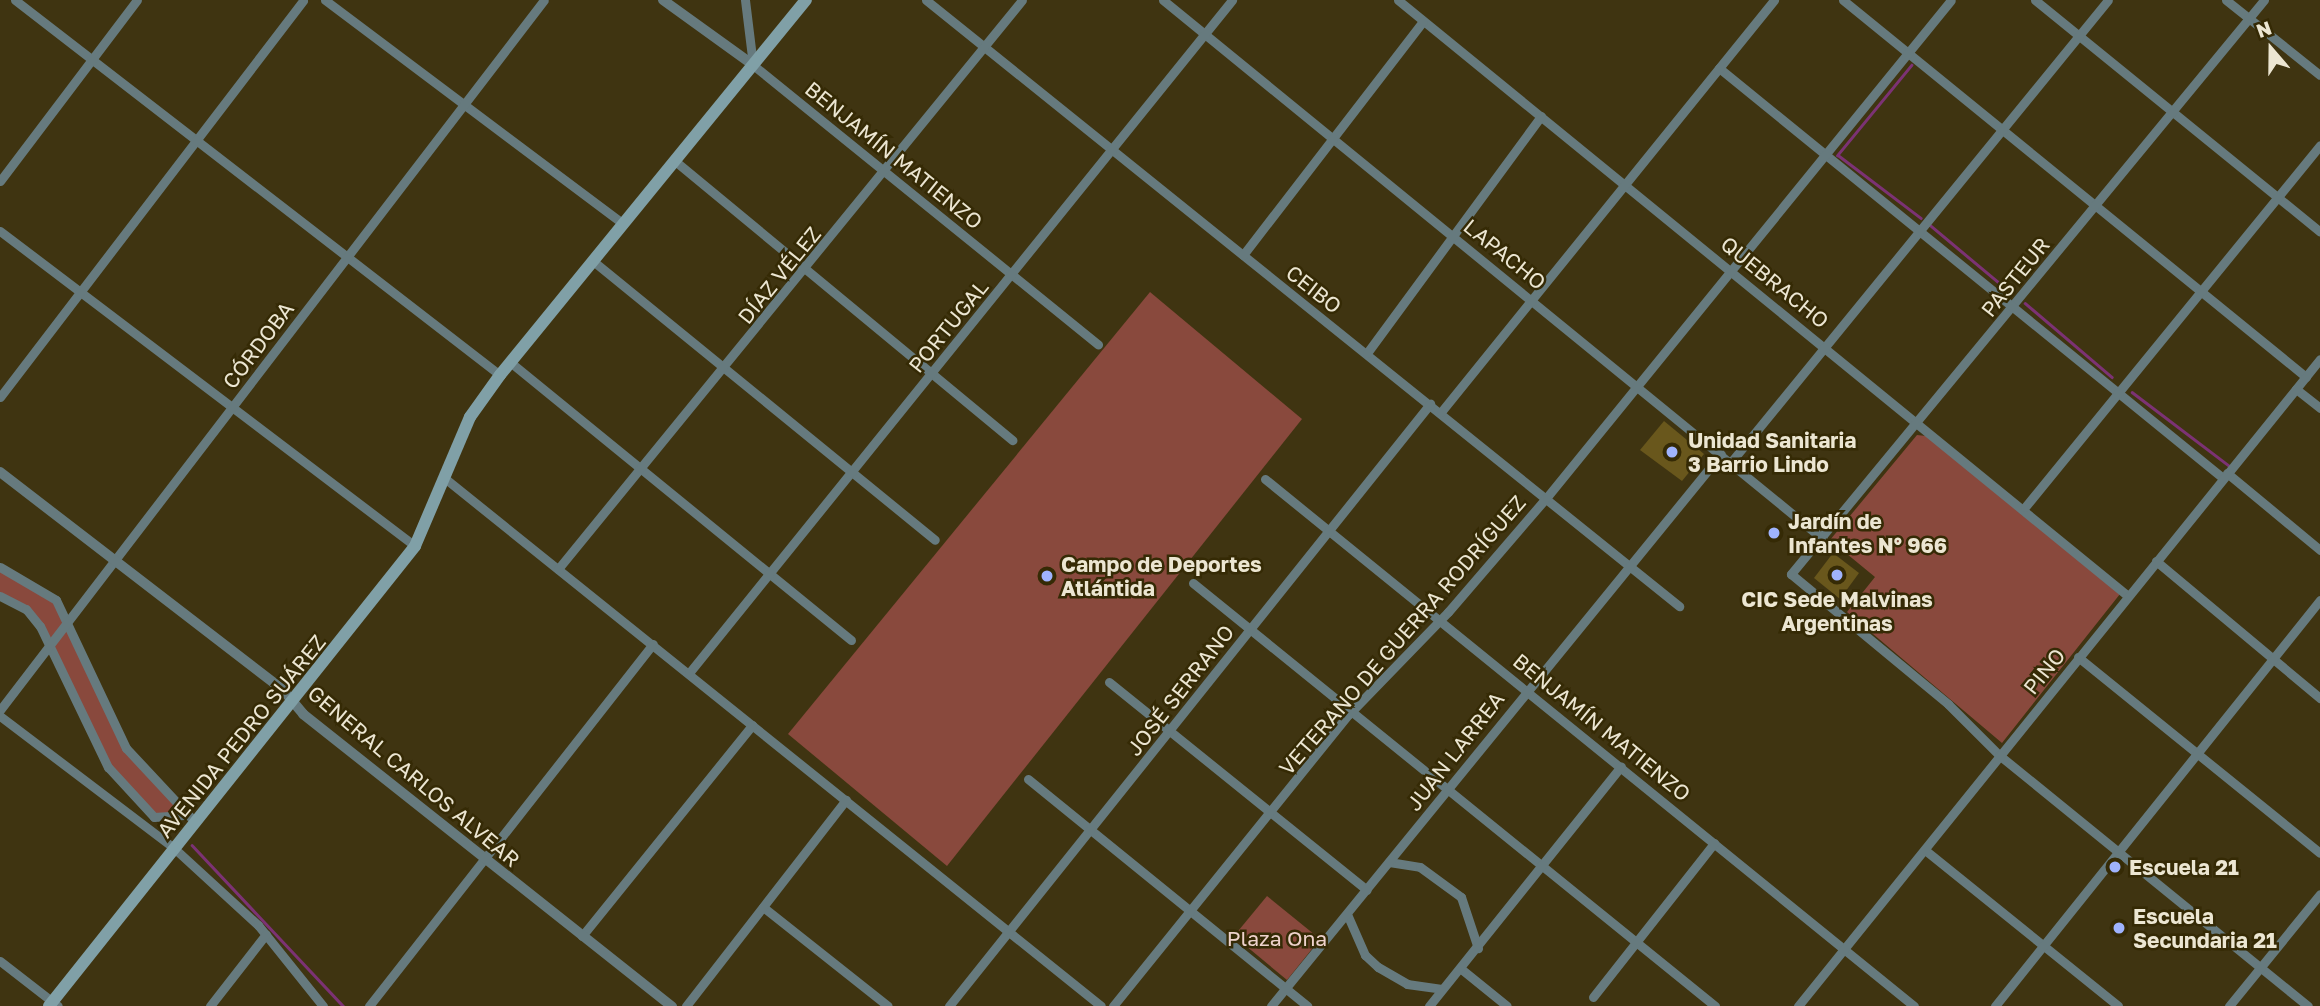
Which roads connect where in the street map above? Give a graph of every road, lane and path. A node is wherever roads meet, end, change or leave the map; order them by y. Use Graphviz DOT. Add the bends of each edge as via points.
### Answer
graph roads {
  1 [pos="15,0"];
  2 [pos="137,0"];
  3 [pos="303,0"];
  4 [pos="325,0"];
  5 [pos="544,0"];
  6 [pos="663,0"];
  7 [pos="745,0"];
  8 [pos="806,0"];
  9 [pos="926,0"];
  10 [pos="1022,0"];
  11 [pos="1163,0"];
  12 [pos="1233,0"];
  13 [pos="1398,0"];
  14 [pos="1774,0"];
  15 [pos="1843,0"];
  16 [pos="1951,0"];
  17 [pos="2035,0"];
  18 [pos="2108,0"];
  19 [pos="2226,0"];
  20 [pos="2264,0"];
  21 [pos="2249,19"];
  22 [pos="1423,21"];
  23 [pos="1205,35"];
  24 [pos="2078,36"];
  25 [pos="984,47"];
  26 [pos="1908,52"];
  27 [pos="92,60"];
  28 [pos="753,65"];
  29 [pos="1719,68"];
  30 [pos="2320,75"];
  31 [pos="464,103"];
  32 [pos="2172,111"];
  33 [pos="1541,116"];
  34 [pos="2002,129"];
  35 [pos="1332,137"];
  36 [pos="195,140"];
  37 [pos="2320,145"];
  38 [pos="1110,150"];
  39 [pos="1827,154"];
  40 [pos="675,161"];
  41 [pos="884,171"];
  42 [pos="0,181"];
  43 [pos="1624,184"];
  44 [pos="2277,197"];
  45 [pos="2096,206"];
  46 [pos="624,224"];
  47 [pos="0,231"];
  48 [pos="1920,232"];
  49 [pos="2320,232"];
  50 [pos="1451,233"];
  51 [pos="1243,255"];
  52 [pos="346,257"];
  53 [pos="593,261"];
  54 [pos="1730,268"];
  55 [pos="806,270"];
  56 [pos="1012,274"];
  57 [pos="2201,291"];
  58 [pos="81,292"];
  59 [pos="1531,298"];
  60 [pos="2013,307"];
  61 [pos="1098,344"];
  62 [pos="1826,346"];
  63 [pos="1367,353"];
  64 [pos="2320,359"];
  65 [pos="510,362"];
  66 [pos="725,369"];
  67 [pos="932,374"];
  68 [pos="500,375"];
  69 [pos="2306,377"];
  70 [pos="1636,384"];
  71 [pos="2296,389"];
  72 [pos="2118,392"];
  73 [pos="0,397"];
  74 [pos="1430,404"];
  75 [pos="2320,408"];
  76 [pos="233,409"];
  77 [pos="1441,412"];
  78 [pos="1919,422"];
  79 [pos="1012,440"];
  80 [pos="1721,454"];
  81 [pos="1731,462"];
  82 [pos="642,467"];
  83 [pos="0,472"];
  84 [pos="852,473"];
  85 [pos="2225,475"];
  86 [pos="1265,479"];
  87 [pos="447,480"];
  88 [pos="1547,497"];
  89 [pos="2025,507"];
  90 [pos="1329,532"];
  91 [pos="1823,538"];
  92 [pos="935,540"];
  93 [pos="415,546"];
  94 [pos="2320,550"];
  95 [pos="117,560"];
  96 [pos="2156,561"];
  97 [pos="1628,564"];
  98 [pos="0,567"];
  99 [pos="558,569"];
  100 [pos="772,572"];
  101 [pos="1193,583"];
  102 [pos="0,596"];
  103 [pos="2128,596"];
  104 [pos="2320,600"];
  105 [pos="1679,606"];
  106 [pos="1439,619"];
  107 [pos="69,624"];
  108 [pos="1249,630"];
  109 [pos="851,640"];
  110 [pos="653,645"];
  111 [pos="51,647"];
  112 [pos="2078,657"];
  113 [pos="2273,657"];
  114 [pos="689,673"];
  115 [pos="1108,682"];
  116 [pos="1527,690"];
  117 [pos="2320,698"];
  118 [pos="293,702"];
  119 [pos="0,710"];
  120 [pos="1349,714"];
  121 [pos="0,716"];
  122 [pos="752,725"];
  123 [pos="1170,732"];
  124 [pos="2196,750"];
  125 [pos="1999,755"];
  126 [pos="1621,766"];
  127 [pos="1028,779"];
  128 [pos="1445,790"];
  129 [pos="846,800"];
  130 [pos="1270,812"];
  131 [pos="190,819"];
  132 [pos="1092,831"];
  133 [pos="1714,843"];
  134 [pos="175,849"];
  135 [pos="2116,849"];
  136 [pos="1924,850"];
  137 [pos="2320,853"];
  138 [pos="484,860"];
  139 [pos="1389,862"];
  140 [pos="1542,866"];
  141 [pos="1367,890"];
  142 [pos="2320,894"];
  143 [pos="762,907"];
  144 [pos="1190,911"];
  145 [pos="1347,914"];
  146 [pos="1009,931"];
  147 [pos="266,934"];
  148 [pos="582,936"];
  149 [pos="1634,941"];
  150 [pos="2042,946"];
  151 [pos="1478,948"];
  152 [pos="1844,948"];
  153 [pos="0,961"];
  154 [pos="1460,968"];
  155 [pos="2260,968"];
  156 [pos="1285,988"];
  157 [pos="1443,989"];
  158 [pos="1593,997"];
  159 [pos="53,1004"];
  160 [pos="210,1006"];
  161 [pos="323,1006"];
  162 [pos="369,1006"];
  163 [pos="672,1006"];
  164 [pos="686,1006"];
  165 [pos="888,1006"];
  166 [pos="948,1006"];
  167 [pos="1101,1006"];
  168 [pos="1113,1006"];
  169 [pos="1271,1006"];
  170 [pos="1307,1006"];
  171 [pos="1429,1006"];
  172 [pos="1507,1006"];
  173 [pos="1715,1006"];
  174 [pos="1798,1006"];
  175 [pos="1914,1006"];
  176 [pos="1995,1006"];
  177 [pos="2118,1006"];
  178 [pos="2230,1006"];
  179 [pos="2308,1006"];
  1 -- 27 [label="street"];
  2 -- 27 [label="street"];
  3 -- 36 [label="street"];
  4 -- 31 [label="street"];
  5 -- 31 [label="street, CÓRDOBA"];
  6 -- 28 [label="street, BENJAMÍN MATIENZO"];
  7 -- 28 [label="street"];
  8 -- 28 [label="main road, AVENIDA PEDRO SUÁREZ"];
  9 -- 25 [label="street, CEIBO"];
  10 -- 25 [label="street, DÍAZ VÉLEZ"];
  11 -- 23 [label="street, LAPACHO"];
  12 -- 23 [label="street, PORTUGAL"];
  13 -- 22 [label="street, QUEBRACHO"];
  14 -- 29 [label="street"];
  15 -- 26 [label="street"];
  16 -- 26 [label="street, VETERANO DE GUERRA RODRÍGUEZ"];
  17 -- 24 [label="street"];
  18 -- 24 [label="street"];
  19 -- 21 [label="street"];
  20 -- 21 [label="street, PASTEUR"];
  21 -- 30 [label="street"];
  21 -- 32 [label="street, PASTEUR"];
  22 -- 33 [label="street, QUEBRACHO"];
  22 -- 35 [label="street"];
  23 -- 35 [label="street, LAPACHO"];
  23 -- 38 [label="street, PORTUGAL"];
  24 -- 32 [label="street"];
  24 -- 34 [label="street"];
  25 -- 38 [label="street, CEIBO"];
  25 -- 41 [label="street, DÍAZ VÉLEZ"];
  26 -- 34 [label="street"];
  26 -- 39 [label="street, VETERANO DE GUERRA RODRÍGUEZ"];
  27 -- 36 [label="street"];
  27 -- 42 [label="street"];
  28 -- 40 [label="main road, AVENIDA PEDRO SUÁREZ"];
  28 -- 41 [label="street, BENJAMÍN MATIENZO"];
  29 -- 39 [label="street"];
  29 -- 43 [label="street"];
  31 -- 46 [label="street"];
  31 -- 52 [label="street, CÓRDOBA"];
  32 -- 44 [label="street"];
  32 -- 45 [label="street, PASTEUR"];
  33 -- 43 [label="street, QUEBRACHO"];
  33 -- 50 [label="street"];
  34 -- 45 [label="street"];
  34 -- 48 [label="street"];
  35 -- 50 [label="street, LAPACHO"];
  35 -- 51 [label="street"];
  36 -- 52 [label="street"];
  36 -- 58 [label="street"];
  37 -- 44 [label="street"];
  38 -- 51 [label="street, CEIBO"];
  38 -- 56 [label="street, PORTUGAL"];
  39 -- 48 [label="street"];
  39 -- 54 [label="street, VETERANO DE GUERRA RODRÍGUEZ"];
  40 -- 46 [label="main road, AVENIDA PEDRO SUÁREZ"];
  40 -- 55 [label="street"];
  41 -- 55 [label="street, DÍAZ VÉLEZ"];
  41 -- 56 [label="street, BENJAMÍN MATIENZO"];
  43 -- 54 [label="street, QUEBRACHO"];
  43 -- 59 [label="street"];
  44 -- 49 [label="street"];
  44 -- 57 [label="street"];
  45 -- 57 [label="street"];
  45 -- 60 [label="street, PASTEUR"];
  46 -- 53 [label="main road, AVENIDA PEDRO SUÁREZ"];
  47 -- 58 [label="street"];
  48 -- 60 [label="street"];
  48 -- 62 [label="street"];
  50 -- 59 [label="street, LAPACHO"];
  50 -- 63 [label="street"];
  51 -- 63 [label="street, CEIBO"];
  52 -- 68 [label="street"];
  52 -- 76 [label="street, CÓRDOBA"];
  53 -- 65 [label="main road, AVENIDA PEDRO SUÁREZ"];
  53 -- 66 [label="street"];
  54 -- 62 [label="street, QUEBRACHO"];
  54 -- 70 [label="street, VETERANO DE GUERRA RODRÍGUEZ"];
  55 -- 66 [label="street, DÍAZ VÉLEZ"];
  55 -- 67 [label="street"];
  56 -- 61 [label="street, BENJAMÍN MATIENZO"];
  56 -- 67 [label="street, PORTUGAL"];
  57 -- 69 [label="street"];
  57 -- 72 [label="street"];
  58 -- 73 [label="street"];
  58 -- 76 [label="street"];
  59 -- 70 [label="street, LAPACHO"];
  59 -- 77 [label="street"];
  60 -- 72 [label="street"];
  60 -- 78 [label="street, PASTEUR"];
  62 -- 78 [label="street, QUEBRACHO"];
  62 -- 81 [label="street"];
  63 -- 74 [label="street, CEIBO"];
  64 -- 69 [label="street, PINO"];
  65 -- 68 [label="main road, AVENIDA PEDRO SUÁREZ"];
  65 -- 82 [label="street"];
  66 -- 82 [label="street, DÍAZ VÉLEZ"];
  66 -- 84 [label="street"];
  67 -- 79 [label="street"];
  67 -- 84 [label="street, PORTUGAL"];
  68 -- 87 [label="main road, AVENIDA PEDRO SUÁREZ" via="470,418"];
  69 -- 71 [label="street, PINO"];
  70 -- 80 [label="street, LAPACHO"];
  70 -- 88 [label="street, VETERANO DE GUERRA RODRÍGUEZ"];
  71 -- 75 [label="street"];
  71 -- 85 [label="street, PINO"];
  72 -- 85 [label="street"];
  72 -- 89 [label="street"];
  74 -- 77 [label="street, CEIBO"];
  74 -- 90 [label="street, JOSÉ SERRANO"];
  76 -- 93 [label="street"];
  76 -- 95 [label="street, CÓRDOBA"];
  77 -- 88 [label="street, CEIBO"];
  78 -- 89 [label="street, QUEBRACHO"];
  78 -- 91 [label="street, PASTEUR"];
  80 -- 81 [label="street, LAPACHO"];
  80 -- 97 [label="street, JUAN LARREA"];
  81 -- 91 [label="street, LAPACHO"];
  82 -- 99 [label="street, DÍAZ VÉLEZ"];
  82 -- 100 [label="street"];
  83 -- 95 [label="street, GENERAL CARLOS ALVEAR"];
  84 -- 92 [label="street"];
  84 -- 100 [label="street, PORTUGAL"];
  85 -- 94 [label="street"];
  85 -- 96 [label="street, PINO"];
  86 -- 90 [label="street, BENJAMÍN MATIENZO"];
  87 -- 93 [label="main road, AVENIDA PEDRO SUÁREZ"];
  87 -- 99 [label="street"];
  88 -- 97 [label="street, CEIBO"];
  88 -- 106 [label="street, VETERANO DE GUERRA RODRÍGUEZ"];
  89 -- 103 [label="street, QUEBRACHO"];
  90 -- 106 [label="street, BENJAMÍN MATIENZO"];
  90 -- 108 [label="street, JOSÉ SERRANO"];
  91 -- 125 [label="street, PASTEUR" via="1791,574 1948,704"];
  93 -- 118 [label="main road, AVENIDA PEDRO SUÁREZ"];
  95 -- 107 [label="street, CÓRDOBA"];
  95 -- 118 [label="street, GENERAL CARLOS ALVEAR"];
  96 -- 103 [label="street, PINO"];
  96 -- 113 [label="street"];
  97 -- 105 [label="street, CEIBO"];
  97 -- 116 [label="street, JUAN LARREA"];
  98 -- 107 [label="street" via="49,594"];
  99 -- 110 [label="street"];
  100 -- 109 [label="street"];
  100 -- 114 [label="street, PORTUGAL"];
  101 -- 108 [label="street"];
  102 -- 111 [label="street" via="32,614"];
  103 -- 112 [label="street, PINO"];
  104 -- 113 [label="street"];
  106 -- 116 [label="street, BENJAMÍN MATIENZO"];
  106 -- 120 [label="street, VETERANO DE GUERRA RODRÍGUEZ"];
  107 -- 111 [label="street, CÓRDOBA"];
  107 -- 131 [label="street" via="127,748"];
  108 -- 120 [label="street"];
  108 -- 123 [label="street, JOSÉ SERRANO"];
  110 -- 114 [label="street"];
  110 -- 138 [label="street"];
  111 -- 119 [label="street, CÓRDOBA"];
  111 -- 131 [label="street" via="108,767 154,817"];
  112 -- 124 [label="street"];
  112 -- 125 [label="street, PINO"];
  113 -- 117 [label="street"];
  113 -- 124 [label="street"];
  114 -- 122 [label="street"];
  115 -- 123 [label="street"];
  116 -- 126 [label="street, BENJAMÍN MATIENZO"];
  116 -- 128 [label="street, JUAN LARREA"];
  118 -- 131 [label="main road, AVENIDA PEDRO SUÁREZ"];
  118 -- 138 [label="street, GENERAL CARLOS ALVEAR"];
  120 -- 128 [label="street"];
  120 -- 130 [label="street, VETERANO DE GUERRA RODRÍGUEZ"];
  121 -- 134 [label="street"];
  122 -- 129 [label="street"];
  122 -- 148 [label="street"];
  123 -- 130 [label="street"];
  123 -- 132 [label="street, JOSÉ SERRANO"];
  124 -- 135 [label="street"];
  124 -- 137 [label="street"];
  125 -- 135 [label="street"];
  125 -- 136 [label="street, PINO"];
  126 -- 133 [label="street, BENJAMÍN MATIENZO"];
  126 -- 140 [label="street"];
  127 -- 132 [label="street"];
  128 -- 139 [label="street, JUAN LARREA"];
  128 -- 140 [label="street"];
  129 -- 143 [label="street"];
  129 -- 146 [label="street"];
  130 -- 141 [label="street"];
  130 -- 144 [label="street, VETERANO DE GUERRA RODRÍGUEZ"];
  131 -- 134 [label="main road, AVENIDA PEDRO SUÁREZ"];
  132 -- 144 [label="street"];
  132 -- 146 [label="street, JOSÉ SERRANO"];
  133 -- 149 [label="street"];
  133 -- 152 [label="street, BENJAMÍN MATIENZO"];
  134 -- 147 [label="street"];
  134 -- 159 [label="main road, AVENIDA PEDRO SUÁREZ"];
  135 -- 150 [label="street"];
  135 -- 155 [label="street"];
  136 -- 150 [label="street"];
  136 -- 152 [label="street, PINO"];
  138 -- 148 [label="street, GENERAL CARLOS ALVEAR"];
  138 -- 162 [label="street"];
  139 -- 141 [label="street, JUAN LARREA"];
  139 -- 151 [label="street" via="1420,867 1461,897"];
  140 -- 149 [label="street"];
  140 -- 151 [label="street"];
  141 -- 145 [label="street, JUAN LARREA"];
  142 -- 155 [label="street"];
  143 -- 164 [label="street"];
  143 -- 165 [label="street"];
  144 -- 156 [label="street"];
  144 -- 168 [label="street, VETERANO DE GUERRA RODRÍGUEZ"];
  145 -- 156 [label="street, JUAN LARREA"];
  145 -- 157 [label="street" via="1364,955 1378,967 1407,984"];
  146 -- 166 [label="street, JOSÉ SERRANO"];
  146 -- 167 [label="street"];
  147 -- 160 [label="street"];
  147 -- 161 [label="street"];
  148 -- 163 [label="street, GENERAL CARLOS ALVEAR"];
  149 -- 158 [label="street"];
  149 -- 173 [label="street"];
  150 -- 176 [label="street"];
  150 -- 177 [label="street"];
  151 -- 154 [label="street"];
  152 -- 174 [label="street, PINO"];
  152 -- 175 [label="street, BENJAMÍN MATIENZO"];
  153 -- 159 [label="street"];
  154 -- 157 [label="street"];
  154 -- 172 [label="street"];
  155 -- 178 [label="street"];
  155 -- 179 [label="street"];
  156 -- 169 [label="street, JUAN LARREA"];
  156 -- 170 [label="street"];
  157 -- 171 [label="street"];
}
